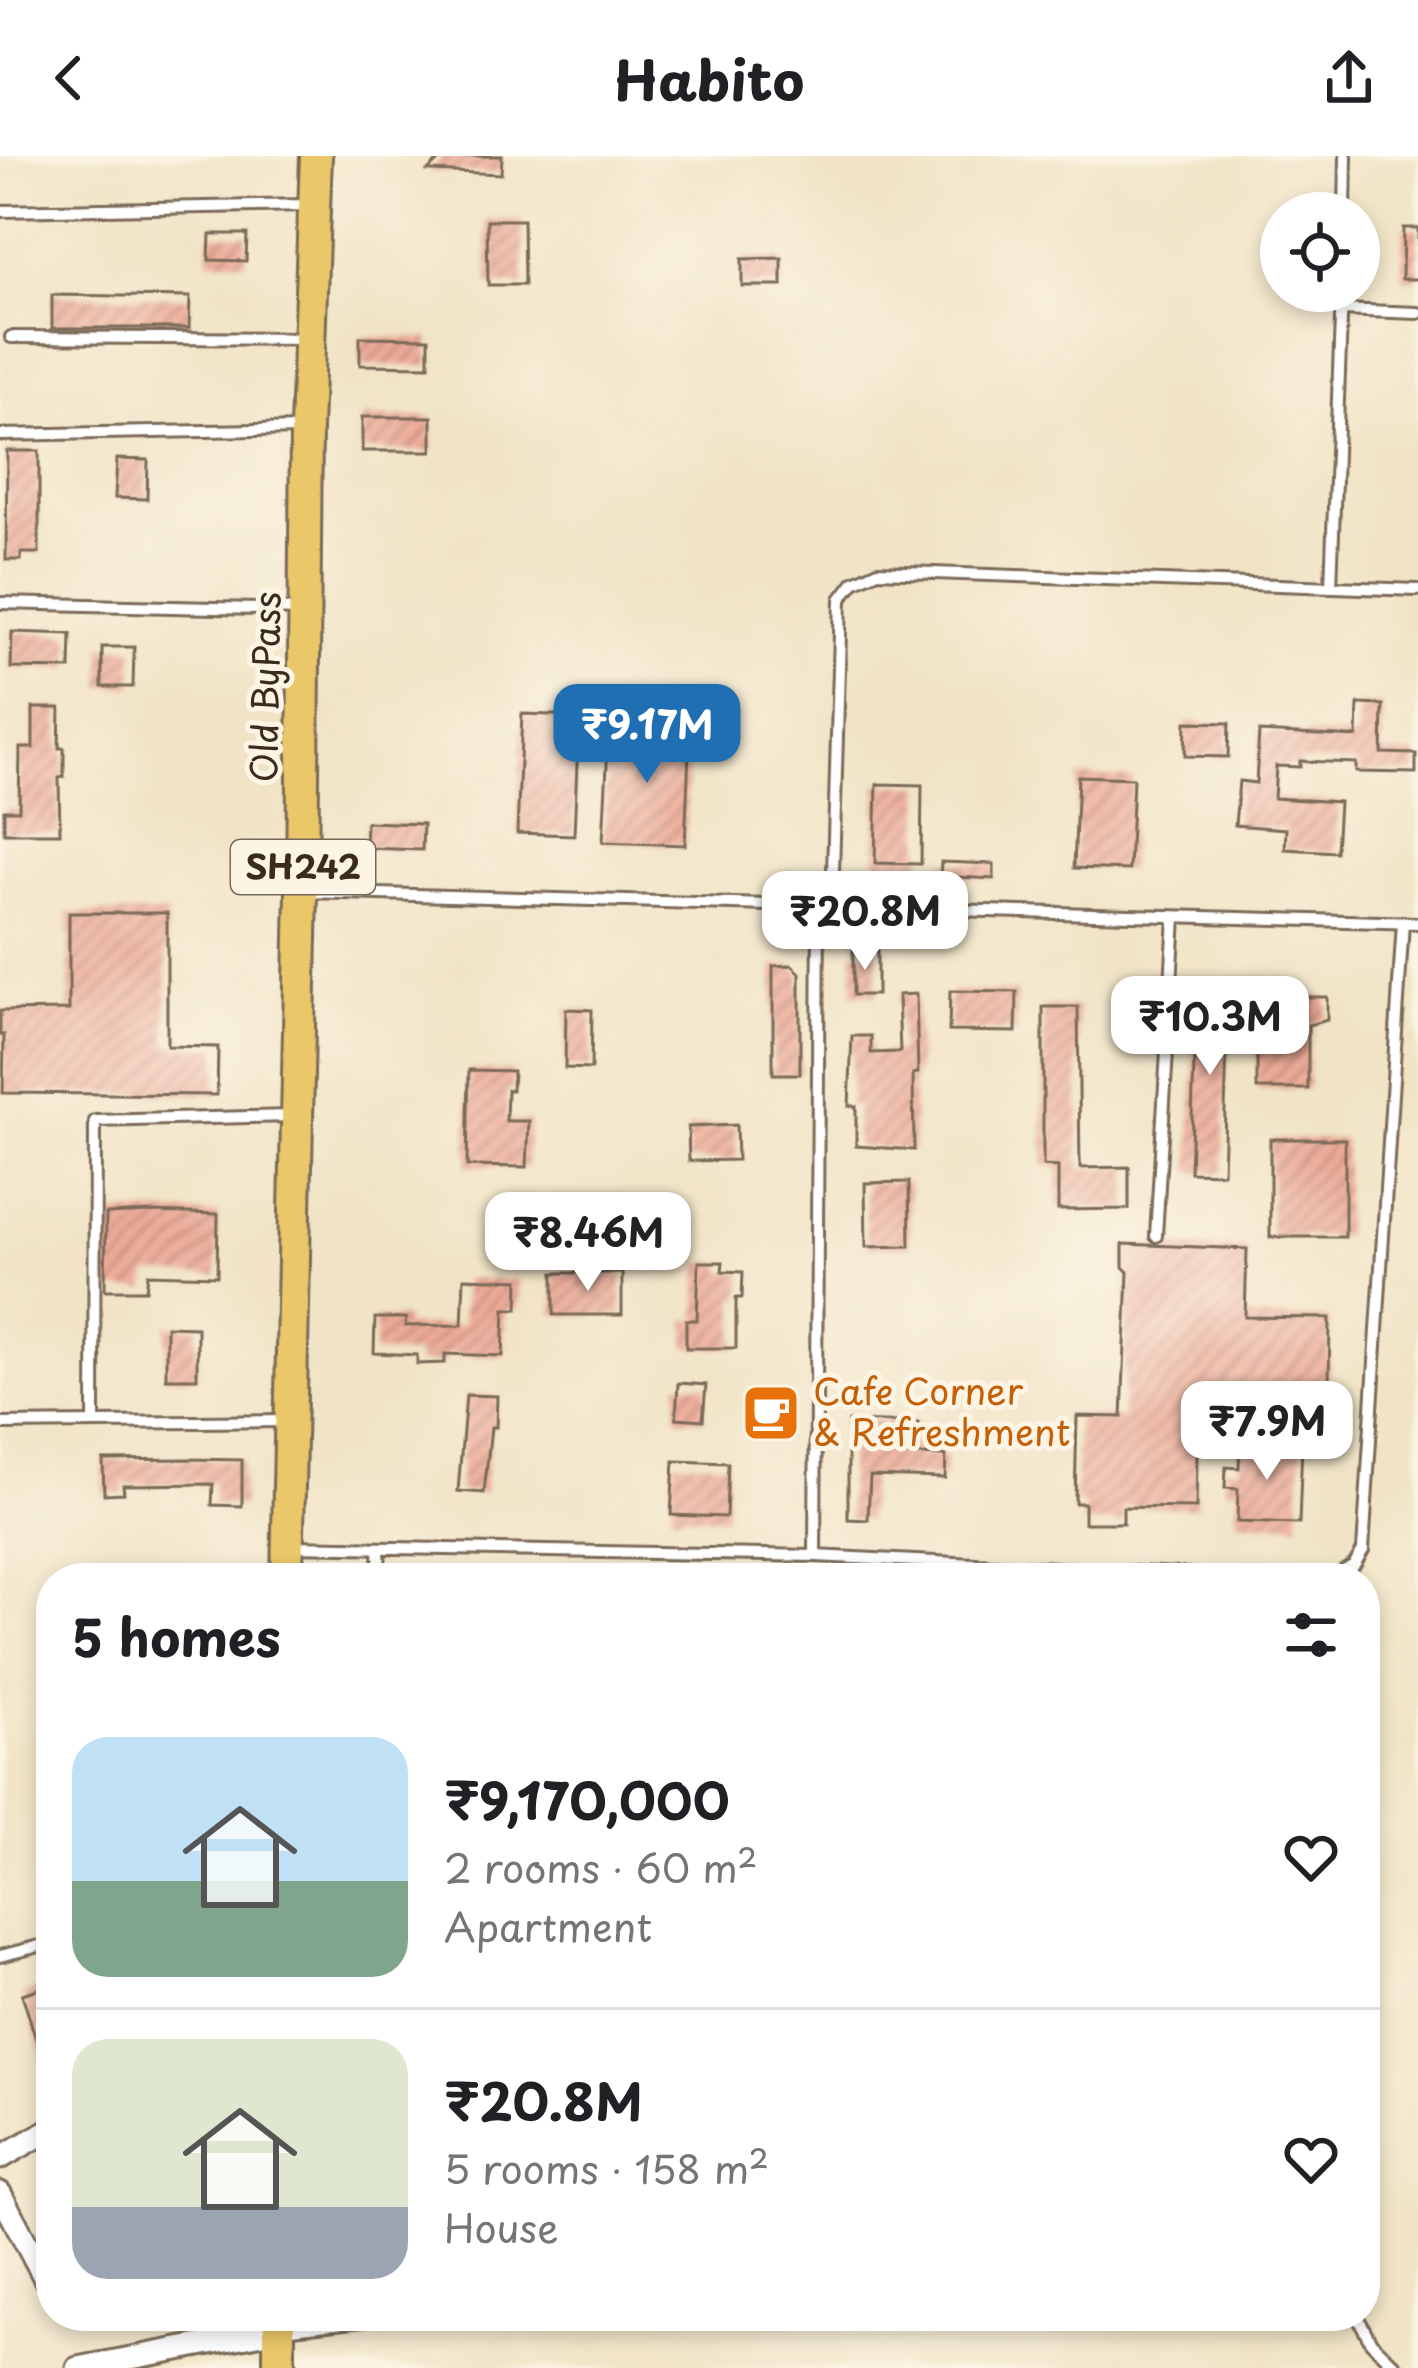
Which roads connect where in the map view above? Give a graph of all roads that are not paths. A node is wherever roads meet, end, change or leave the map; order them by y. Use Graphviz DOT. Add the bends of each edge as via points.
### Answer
graph roads {
  1 [pos="316,156"];
  2 [pos="1346,156"];
  3 [pos="1345,192"];
  4 [pos="316,204"];
  5 [pos="0,211"];
  6 [pos="1341,312"];
  7 [pos="1380,312"];
  8 [pos="1418,313"];
  9 [pos="11,338"];
  10 [pos="308,338"];
  11 [pos="306,429"];
  12 [pos="0,435"];
  13 [pos="1330,587"];
  14 [pos="1418,590"];
  15 [pos="0,603"];
  16 [pos="307,610"];
  17 [pos="302,892"];
  18 [pos="825,907"];
  19 [pos="1174,917"];
  20 [pos="1403,922"];
  21 [pos="1418,923"];
  22 [pos="295,1116"];
  23 [pos="1156,1236"];
  24 [pos="291,1421"];
  25 [pos="94,1422"];
  26 [pos="0,1424"];
  27 [pos="288,1546"];
  28 [pos="380,1548"];
  29 [pos="815,1556"];
  30 [pos="287,1563"];
  31 [pos="380,1563"];
  32 [pos="956,1563"];
  33 [pos="1355,1563"];
  34 [pos="36,1947"];
  35 [pos="0,1956"];
  36 [pos="36,2138"];
  37 [pos="0,2158"];
  38 [pos="0,2193"];
  39 [pos="36,2261"];
  40 [pos="243,2331"];
  41 [pos="279,2331"];
  42 [pos="1365,2331"];
  43 [pos="78,2368"];
  44 [pos="279,2368"];
  45 [pos="1398,2368"];
  1 -- 4 [label="main road, Old ByPass / SH242"];
  2 -- 3 [label="lane"];
  4 -- 5 [label="lane"];
  4 -- 10 [label="main road, Old ByPass / SH242"];
  6 -- 13 [label="lane"];
  7 -- 8 [label="lane"];
  9 -- 10 [label="lane"];
  10 -- 11 [label="main road, Old ByPass / SH242"];
  11 -- 12 [label="lane"];
  11 -- 16 [label="main road, Old ByPass / SH242"];
  13 -- 14 [label="lane"];
  13 -- 18 [label="lane" via="878,571 854,582 841,599"];
  15 -- 16 [label="lane"];
  16 -- 17 [label="main road, Old ByPass / SH242"];
  17 -- 18 [label="lane"];
  17 -- 22 [label="main road, Old ByPass / SH242"];
  18 -- 19 [label="lane"];
  18 -- 29 [label="lane"];
  19 -- 20 [label="lane"];
  19 -- 23 [label="lane"];
  20 -- 21 [label="lane"];
  20 -- 33 [label="lane" via="1363,1550"];
  22 -- 24 [label="main road, Old ByPass / SH242"];
  22 -- 25 [label="lane" via="94,1121"];
  24 -- 25 [label="lane"];
  24 -- 27 [label="main road, Old ByPass / SH242"];
  25 -- 26 [label="lane"];
  27 -- 28 [label="lane"];
  27 -- 30 [label="main road, Old ByPass / SH242"];
  28 -- 29 [label="lane"];
  28 -- 31 [label="lane"];
  29 -- 32 [label="lane"];
  34 -- 35 [label="lane"];
  36 -- 37 [label="street"];
  38 -- 39 [label="street"];
  40 -- 43 [label="street"];
  41 -- 44 [label="main road"];
  42 -- 45 [label="lane"];
}
